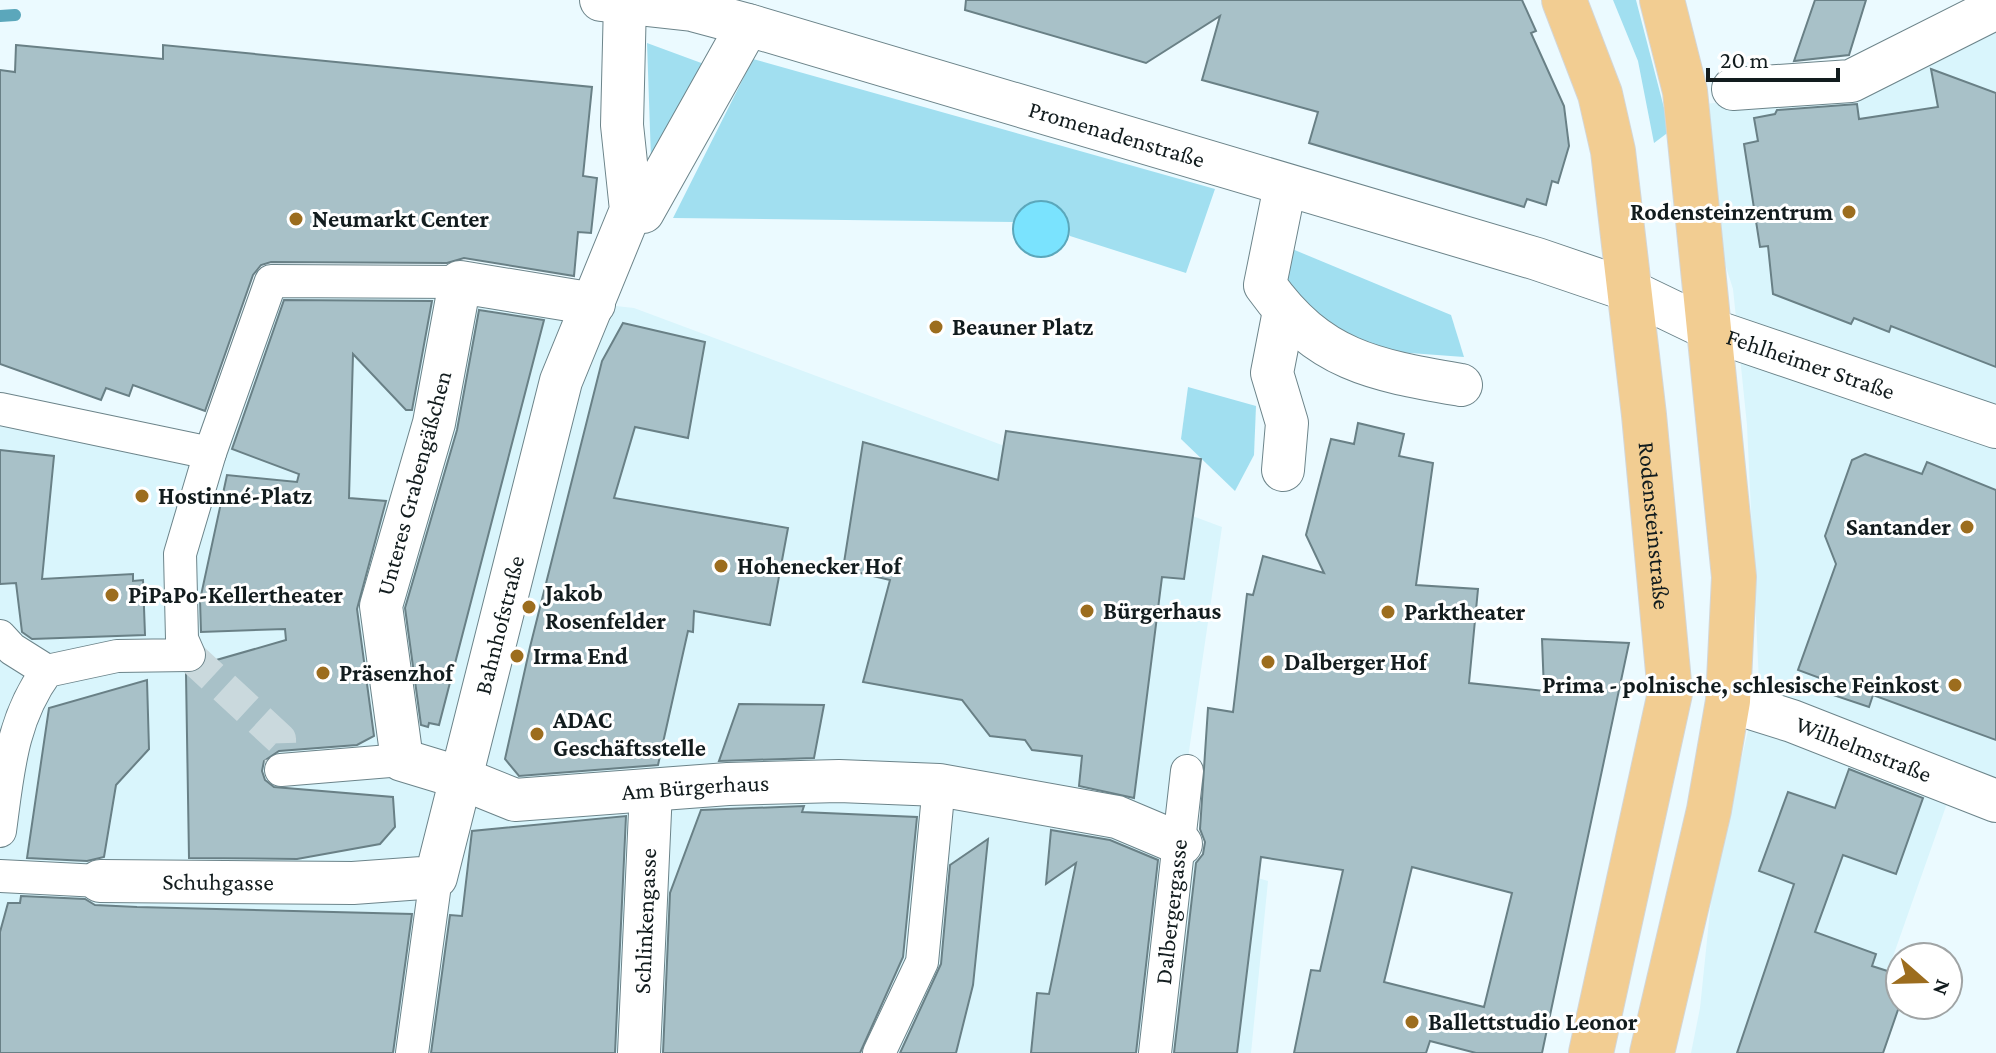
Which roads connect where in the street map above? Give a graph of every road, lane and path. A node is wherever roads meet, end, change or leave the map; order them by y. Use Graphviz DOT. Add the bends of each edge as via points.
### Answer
graph roads {
  1 [pos="1564,0"];
  2 [pos="1662,0"];
  3 [pos="613,1"];
  4 [pos="1996,8"];
  5 [pos="746,28"];
  6 [pos="1733,89"];
  7 [pos="1285,186"];
  8 [pos="631,210"];
  9 [pos="460,282"];
  10 [pos="1628,290"];
  11 [pos="594,304"];
  12 [pos="1284,311"];
  13 [pos="1711,330"];
  14 [pos="1461,385"];
  15 [pos="0,409"];
  16 [pos="1996,427"];
  17 [pos="210,453"];
  18 [pos="1283,470"];
  19 [pos="0,636"];
  20 [pos="47,671"];
  21 [pos="1728,701"];
  22 [pos="402,760"];
  23 [pos="281,770"];
  24 [pos="1187,771"];
  25 [pos="458,777"];
  26 [pos="939,785"];
  27 [pos="651,790"];
  28 [pos="1996,801"];
  29 [pos="0,831"];
  30 [pos="1181,844"];
  31 [pos="0,876"];
  32 [pos="436,877"];
  33 [pos="100,881"];
  34 [pos="412,1053"];
  35 [pos="639,1053"];
  36 [pos="879,1053"];
  37 [pos="1155,1053"];
  38 [pos="1591,1053"];
  39 [pos="1652,1053"];
  1 -- 10 [label="main road, Rodensteinstraße" via="1600,94 1613,151"];
  2 -- 13 [label="main road" via="1685,91"];
  3 -- 5 [label="street, Promenadenstraße" via="692,10"];
  3 -- 8 [label="street, Bahnhofstraße"];
  4 -- 6 [label="street" via="1851,81"];
  5 -- 7 [label="street, Promenadenstraße"];
  5 -- 8 [label="street, Bahnhofstraße" via="643,212"];
  7 -- 10 [label="street, Promenadenstraße"];
  7 -- 12 [label="street" via="1265,285"];
  8 -- 11 [label="street, Bahnhofstraße"];
  9 -- 11 [label="street"];
  9 -- 17 [label="street" via="271,281"];
  9 -- 22 [label="street, Unteres Grabengäßchen" via="434,423 381,606"];
  10 -- 13 [label="street, Fehlheimer Straße"];
  10 -- 38 [label="main road, Rodensteinstraße" via="1670,693"];
  11 -- 25 [label="street, Bahnhofstraße" via="561,381"];
  12 -- 14 [label="street" via="1330,349 1378,371"];
  12 -- 18 [label="street" via="1272,373 1287,423"];
  13 -- 16 [label="street, Fehlheimer Straße"];
  13 -- 21 [label="main road" via="1734,577"];
  15 -- 17 [label="street"];
  17 -- 20 [label="street" via="180,554 182,639 189,655 117,656"];
  19 -- 20 [label="street"];
  20 -- 29 [label="street" via="27,698 11,752"];
  21 -- 28 [label="street, Wilhelmstraße"];
  21 -- 39 [label="main road" via="1709,810"];
  22 -- 23 [label="street"];
  22 -- 25 [label="street"];
  24 -- 30 [label="street, Dalbergergasse"];
  25 -- 27 [label="street, Am Bürgerhaus" via="515,800"];
  25 -- 32 [label="street, Bahnhofstraße"];
  26 -- 27 [label="street, Am Bürgerhaus" via="839,781"];
  26 -- 30 [label="street, Am Bürgerhaus" via="1117,817"];
  26 -- 36 [label="street" via="922,962"];
  27 -- 35 [label="street, Schlinkengasse"];
  30 -- 37 [label="street, Dalbergergasse"];
  31 -- 33 [label="street, Schuhgasse"];
  32 -- 33 [label="street, Schuhgasse" via="353,883"];
  32 -- 34 [label="street, Bahnhofstraße"];
}
